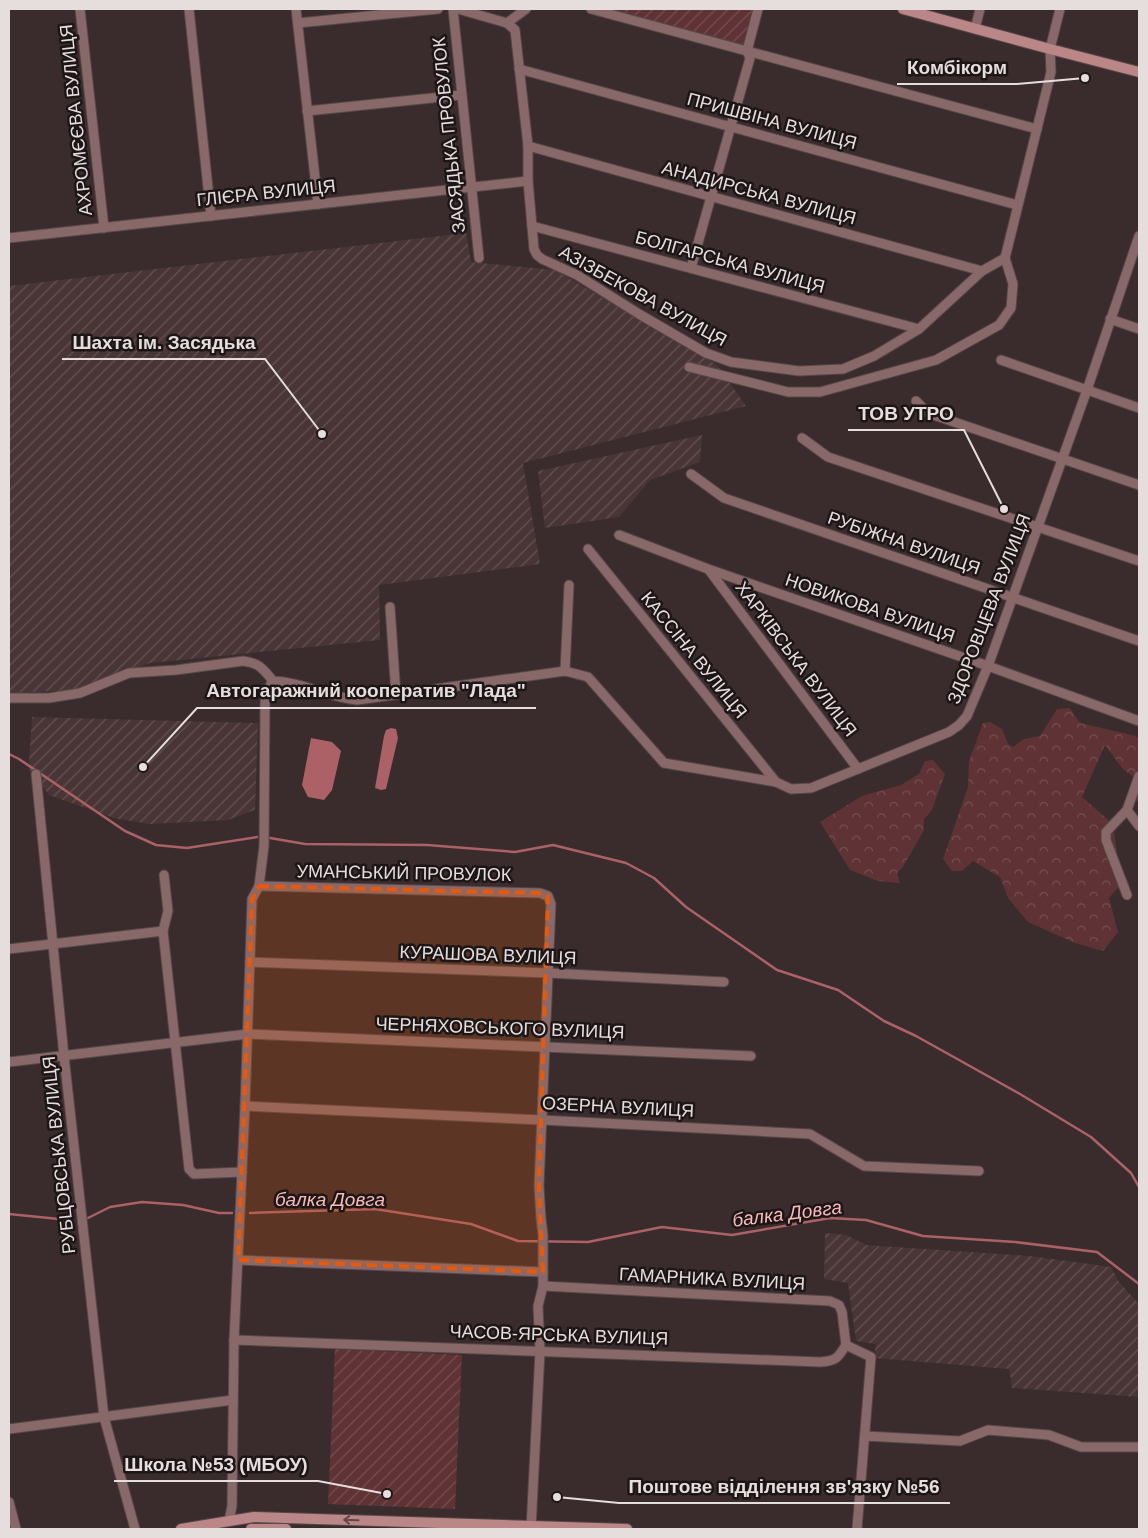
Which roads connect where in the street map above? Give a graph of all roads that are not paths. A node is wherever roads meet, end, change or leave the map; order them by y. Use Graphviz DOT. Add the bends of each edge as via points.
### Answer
graph roads {
  1 [pos="80,9"];
  2 [pos="189,9"];
  3 [pos="296,9"];
  4 [pos="438,9"];
  5 [pos="453,9"];
  6 [pos="458,9"];
  7 [pos="526,9"];
  8 [pos="591,9"];
  9 [pos="758,9"];
  10 [pos="907,9"];
  11 [pos="980,9"];
  12 [pos="1060,9"];
  13 [pos="298,23"];
  14 [pos="507,23"];
  15 [pos="975,29"];
  16 [pos="1050,49"];
  17 [pos="747,51"];
  18 [pos="519,69"];
  19 [pos="1139,72"];
  20 [pos="462,95"];
  21 [pos="307,111"];
  22 [pos="730,127"];
  23 [pos="1037,129"];
  24 [pos="528,146"];
  25 [pos="528,181"];
  26 [pos="471,187"];
  27 [pos="711,196"];
  28 [pos="318,204"];
  29 [pos="1017,205"];
  30 [pos="211,216"];
  31 [pos="532,226"];
  32 [pos="104,228"];
  33 [pos="1139,236"];
  34 [pos="9,238"];
  35 [pos="1137,249"];
  36 [pos="479,258"];
  37 [pos="1005,258"];
  38 [pos="691,268"];
  39 [pos="982,271"];
  40 [pos="1110,319"];
  41 [pos="1139,329"];
  42 [pos="919,330"];
  43 [pos="1000,360"];
  44 [pos="689,367"];
  45 [pos="1087,390"];
  46 [pos="916,401"];
  47 [pos="1139,408"];
  48 [pos="802,438"];
  49 [pos="1062,458"];
  50 [pos="691,474"];
  51 [pos="1139,485"];
  52 [pos="1038,526"];
  53 [pos="619,535"];
  54 [pos="588,550"];
  55 [pos="1139,562"];
  56 [pos="708,569"];
  57 [pos="569,585"];
  58 [pos="1012,597"];
  59 [pos="390,607"];
  60 [pos="1139,641"];
  61 [pos="988,666"];
  62 [pos="565,671"];
  63 [pos="273,681"];
  64 [pos="396,695"];
  65 [pos="9,698"];
  66 [pos="1139,721"];
  67 [pos="858,769"];
  68 [pos="36,774"];
  69 [pos="1139,776"];
  70 [pos="776,782"];
  71 [pos="1127,810"];
  72 [pos="1139,826"];
  73 [pos="164,876"];
  74 [pos="259,886"];
  75 [pos="1127,895"];
  76 [pos="163,931"];
  77 [pos="53,944"];
  78 [pos="9,949"];
  79 [pos="250,962"];
  80 [pos="548,974"];
  81 [pos="724,982"];
  82 [pos="248,1034"];
  83 [pos="175,1043"];
  84 [pos="545,1046"];
  85 [pos="64,1056"];
  86 [pos="751,1056"];
  87 [pos="9,1062"];
  88 [pos="245,1106"];
  89 [pos="542,1120"];
  90 [pos="979,1171"];
  91 [pos="242,1172"];
  92 [pos="238,1260"];
  93 [pos="543,1272"];
  94 [pos="543,1286"];
  95 [pos="234,1340"];
  96 [pos="846,1344"];
  97 [pos="540,1351"];
  98 [pos="233,1400"];
  99 [pos="104,1417"];
  100 [pos="9,1429"];
  101 [pos="865,1436"];
  102 [pos="1139,1447"];
  103 [pos="9,1502"];
  104 [pos="229,1525"];
  105 [pos="209,1527"];
  106 [pos="531,1528"];
  107 [pos="16,1529"];
  108 [pos="136,1529"];
  109 [pos="181,1529"];
  110 [pos="251,1529"];
  111 [pos="286,1529"];
  112 [pos="627,1529"];
  113 [pos="857,1529"];
  1 -- 32 [label="street, АХРОМЄЄВА ВУЛИЦЯ"];
  2 -- 30 [label="street"];
  3 -- 13 [label="street"];
  4 -- 13 [label="street"];
  5 -- 20 [label="street, ЗАСЯДЬКА ПРОВУЛОК"];
  6 -- 14 [label="street"];
  7 -- 14 [label="street"];
  8 -- 17 [label="street"];
  9 -- 17 [label="street"];
  10 -- 15 [label="main road"];
  11 -- 15 [label="street"];
  12 -- 16 [label="street"];
  13 -- 21 [label="street"];
  14 -- 18 [label="street" via="515,30"];
  15 -- 16 [label="main road"];
  16 -- 19 [label="main road"];
  16 -- 23 [label="street" via="1050,72"];
  17 -- 22 [label="street" via="750,58"];
  17 -- 23 [label="street"];
  18 -- 22 [label="street, ПРИШВІНА ВУЛИЦЯ"];
  18 -- 24 [label="street"];
  20 -- 21 [label="street"];
  20 -- 26 [label="street, ЗАСЯДЬКА ПРОВУЛОК"];
  21 -- 28 [label="street"];
  22 -- 27 [label="street"];
  22 -- 29 [label="street, ПРИШВІНА ВУЛИЦЯ"];
  23 -- 29 [label="street"];
  24 -- 25 [label="street"];
  24 -- 27 [label="street, АНАДИРСЬКА ВУЛИЦЯ"];
  25 -- 26 [label="street, ГЛІЄРА ВУЛИЦЯ"];
  25 -- 31 [label="street"];
  26 -- 28 [label="street, ГЛІЄРА ВУЛИЦЯ"];
  26 -- 36 [label="street, ЗАСЯДЬКА ПРОВУЛОК"];
  27 -- 38 [label="street"];
  27 -- 39 [label="street, АНАДИРСЬКА ВУЛИЦЯ"];
  28 -- 30 [label="street, ГЛІЄРА ВУЛИЦЯ"];
  29 -- 37 [label="street"];
  30 -- 32 [label="street, ГЛІЄРА ВУЛИЦЯ"];
  31 -- 38 [label="street, БОЛГАРСЬКА ВУЛИЦЯ"];
  31 -- 42 [label="street, АЗІЗБЕКОВА ВУЛИЦЯ" via="534,249 542,259 577,275 706,353 730,362 799,371 842,369 874,356"];
  32 -- 34 [label="street, ГЛІЄРА ВУЛИЦЯ"];
  33 -- 35 [label="street, ЗДОРОВЦЕВА ВУЛИЦЯ"];
  35 -- 40 [label="street, ЗДОРОВЦЕВА ВУЛИЦЯ"];
  37 -- 39 [label="street, АЗІЗБЕКОВА ВУЛИЦЯ"];
  37 -- 44 [label="street" via="1013,284 1011,308 999,325 936,360 820,392 788,392"];
  38 -- 42 [label="street, БОЛГАРСЬКА ВУЛИЦЯ"];
  39 -- 42 [label="street, АЗІЗБЕКОВА ВУЛИЦЯ"];
  40 -- 41 [label="street"];
  40 -- 45 [label="street, ЗДОРОВЦЕВА ВУЛИЦЯ"];
  43 -- 45 [label="street"];
  45 -- 47 [label="street"];
  45 -- 49 [label="street, ЗДОРОВЦЕВА ВУЛИЦЯ"];
  46 -- 49 [label="street" via="928,413"];
  48 -- 52 [label="street" via="828,457"];
  49 -- 51 [label="street"];
  49 -- 52 [label="street, ЗДОРОВЦЕВА ВУЛИЦЯ"];
  50 -- 58 [label="street, РУБІЖНА ВУЛИЦЯ" via="724,498"];
  52 -- 55 [label="street"];
  52 -- 58 [label="street, ЗДОРОВЦЕВА ВУЛИЦЯ"];
  53 -- 56 [label="street, НОВИКОВА ВУЛИЦЯ"];
  54 -- 70 [label="street, КАССІНА ВУЛИЦЯ"];
  56 -- 61 [label="street, НОВИКОВА ВУЛИЦЯ"];
  56 -- 67 [label="street, ХАРКІВСЬКА ВУЛИЦЯ"];
  57 -- 62 [label="street"];
  58 -- 60 [label="street, РУБІЖНА ВУЛИЦЯ"];
  58 -- 61 [label="street, ЗДОРОВЦЕВА ВУЛИЦЯ"];
  59 -- 64 [label="street"];
  61 -- 66 [label="street, НОВИКОВА ВУЛИЦЯ"];
  61 -- 67 [label="street, ЗДОРОВЦЕВА ВУЛИЦЯ" via="967,716 959,725"];
  62 -- 64 [label="street"];
  62 -- 70 [label="street, ЗДОРОВЦЕВА ВУЛИЦЯ" via="588,677 664,763"];
  63 -- 64 [label="street" via="357,700"];
  63 -- 65 [label="street" via="254,662 243,661 130,673 80,693 49,698"];
  63 -- 74 [label="street" via="266,692 265,828"];
  67 -- 70 [label="street, ЗДОРОВЦЕВА ВУЛИЦЯ" via="811,788 791,789"];
  68 -- 77 [label="street, РУБЦОВСЬКА ВУЛИЦЯ"];
  69 -- 71 [label="street"];
  71 -- 72 [label="street"];
  71 -- 75 [label="street" via="1106,832 1106,840"];
  73 -- 76 [label="street" via="168,911"];
  74 -- 79 [label="street" via="252,898"];
  74 -- 80 [label="street, УМАНСЬКИЙ ПРОВУЛОК" via="540,893 548,896 551,904"];
  76 -- 77 [label="street"];
  76 -- 83 [label="street"];
  77 -- 78 [label="street"];
  77 -- 85 [label="street, РУБЦОВСЬКА ВУЛИЦЯ"];
  79 -- 80 [label="street, КУРАШОВА ВУЛИЦЯ"];
  79 -- 82 [label="street"];
  80 -- 81 [label="street, КУРАШОВА ВУЛИЦЯ"];
  80 -- 84 [label="street"];
  82 -- 83 [label="street, ЧЕРНЯХОВСЬКОГО ВУЛИЦЯ"];
  82 -- 84 [label="street, ЧЕРНЯХОВСЬКОГО ВУЛИЦЯ"];
  82 -- 88 [label="street"];
  83 -- 85 [label="street, ЧЕРНЯХОВСЬКОГО ВУЛИЦЯ"];
  83 -- 91 [label="street" via="189,1169 194,1174"];
  84 -- 86 [label="street, ЧЕРНЯХОВСЬКОГО ВУЛИЦЯ"];
  84 -- 89 [label="street"];
  85 -- 87 [label="street, ЧЕРНЯХОВСЬКОГО ВУЛИЦЯ"];
  85 -- 99 [label="street, РУБЦОВСЬКА ВУЛИЦЯ"];
  88 -- 89 [label="street, ОЗЕРНА ВУЛИЦЯ"];
  88 -- 91 [label="street"];
  89 -- 90 [label="street, ОЗЕРНА ВУЛИЦЯ" via="810,1134 864,1166"];
  89 -- 93 [label="street" via="539,1186"];
  91 -- 92 [label="street"];
  92 -- 93 [label="street"];
  92 -- 95 [label="street"];
  93 -- 94 [label="street"];
  94 -- 96 [label="street, ГАМАРНИКА ВУЛИЦЯ" via="830,1301 839,1305 842,1312"];
  94 -- 97 [label="street" via="538,1306"];
  95 -- 97 [label="street, ЧАСОВ-ЯРСЬКА ВУЛИЦЯ"];
  95 -- 98 [label="street"];
  96 -- 97 [label="street, ЧАСОВ-ЯРСЬКА ВУЛИЦЯ" via="838,1358 830,1362"];
  96 -- 101 [label="street" via="871,1356"];
  97 -- 106 [label="street"];
  98 -- 99 [label="street"];
  98 -- 104 [label="street"];
  99 -- 100 [label="street"];
  99 -- 108 [label="street, РУБЦОВСЬКА ВУЛИЦЯ"];
  101 -- 102 [label="street" via="960,1441 988,1430 1049,1434 1081,1447"];
  101 -- 113 [label="street"];
  103 -- 107 [label="street"];
  104 -- 105 [label="main road"];
  106 -- 104 [label="main road, one-way" via="283,1518 254,1518"];
  105 -- 109 [label="main road"];
  106 -- 112 [label="main road"];
  110 -- 111 [label="main road"];
}
